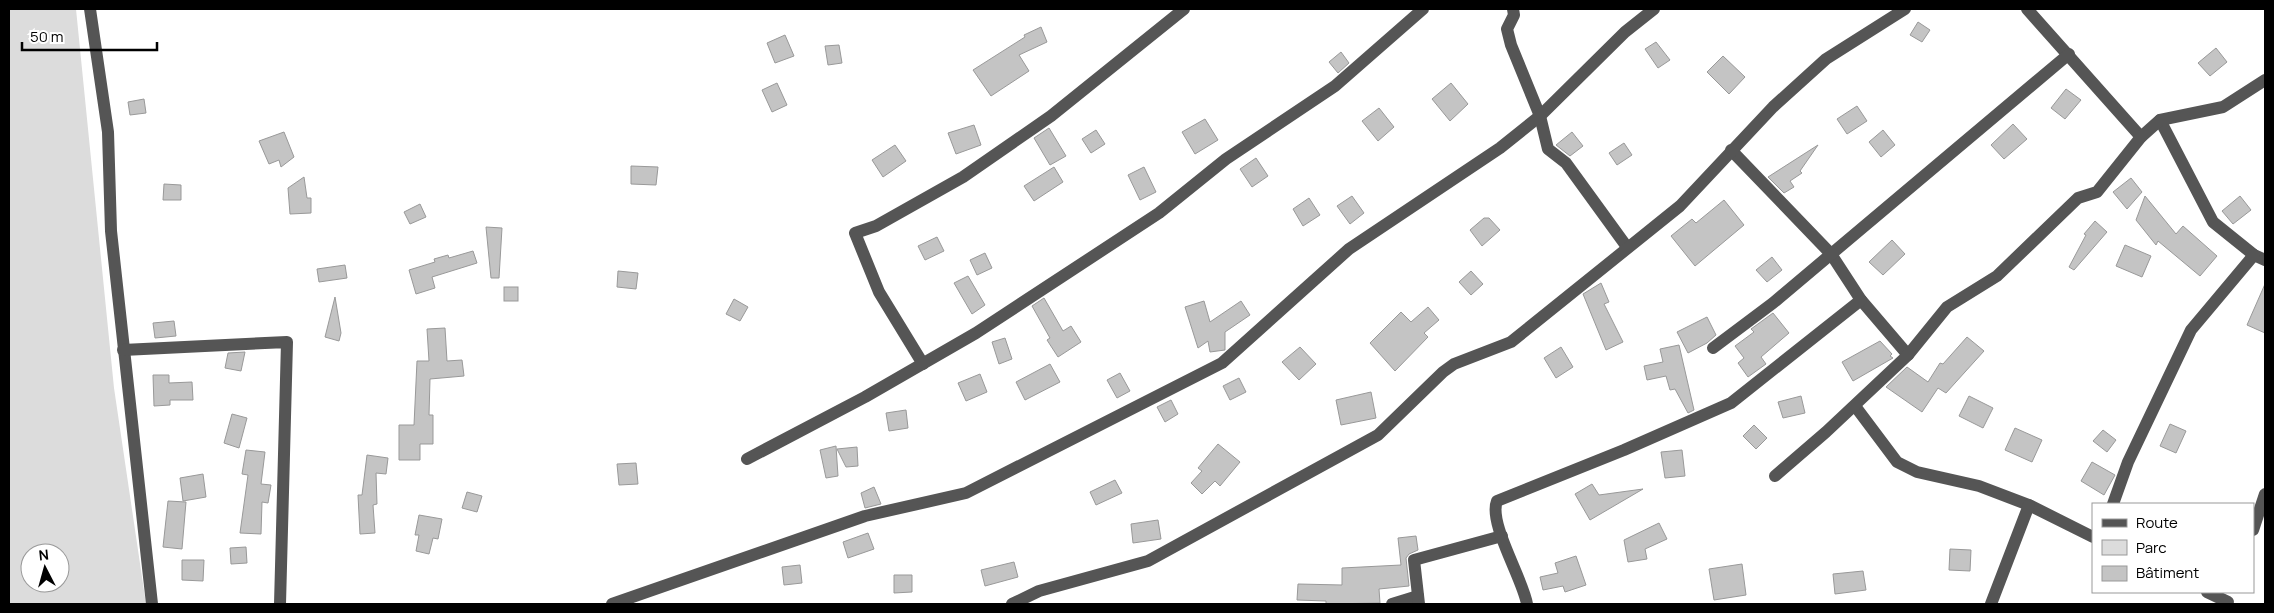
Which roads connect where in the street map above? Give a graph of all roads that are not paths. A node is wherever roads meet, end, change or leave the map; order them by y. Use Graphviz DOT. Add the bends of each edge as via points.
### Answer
graph roads {
  1 [pos="90,9"];
  2 [pos="1184,9"];
  3 [pos="1423,9"];
  4 [pos="1513,9"];
  5 [pos="1654,9"];
  6 [pos="1905,9"];
  7 [pos="2026,9"];
  8 [pos="2069,54"];
  9 [pos="2265,80"];
  10 [pos="1540,116"];
  11 [pos="2160,120"];
  12 [pos="2141,138"];
  13 [pos="1731,150"];
  14 [pos="1627,247"];
  15 [pos="1831,254"];
  16 [pos="2260,258"];
  17 [pos="1861,300"];
  18 [pos="1713,348"];
  19 [pos="123,350"];
  20 [pos="1908,355"];
  21 [pos="922,364"];
  22 [pos="1855,406"];
  23 [pos="747,459"];
  24 [pos="1775,476"];
  25 [pos="2265,494"];
  26 [pos="2113,503"];
  27 [pos="2029,505"];
  28 [pos="2254,527"];
  29 [pos="1502,536"];
  30 [pos="2092,536"];
  31 [pos="2210,593"];
  32 [pos="2229,599"];
  33 [pos="1419,600"];
  34 [pos="152,604"];
  35 [pos="280,604"];
  36 [pos="612,604"];
  37 [pos="1012,604"];
  38 [pos="1392,604"];
  39 [pos="1527,604"];
  40 [pos="1991,604"];
  1 -- 19 [label="street" via="108,132 111,230"];
  2 -- 21 [label="street" via="1051,116 963,176 876,226 856,233 879,292"];
  3 -- 21 [label="street" via="1336,86 1226,159 1159,213 976,333"];
  4 -- 10 [label="street" via="1508,29 1511,45"];
  5 -- 10 [label="street" via="1625,32"];
  6 -- 13 [label="street" via="1826,59"];
  7 -- 8 [label="street"];
  8 -- 12 [label="street"];
  8 -- 15 [label="street"];
  9 -- 11 [label="street" via="2223,107"];
  10 -- 14 [label="street" via="1548,149 1566,163"];
  10 -- 36 [label="street" via="1500,148 1349,248 1222,363 966,493 865,516"];
  11 -- 12 [label="street"];
  11 -- 16 [label="street" via="2213,222"];
  12 -- 20 [label="street" via="2098,192 2078,198 1997,276 1947,307"];
  13 -- 14 [label="street" via="1680,206"];
  13 -- 15 [label="street"];
  14 -- 37 [label="street" via="1511,342 1454,364 1443,372 1378,434 1148,562 1039,591"];
  15 -- 17 [label="street"];
  15 -- 18 [label="street"];
  16 -- 26 [label="street" via="2191,330 2128,462"];
  17 -- 20 [label="street"];
  17 -- 29 [label="street" via="1724,408 1502,498 1495,506"];
  19 -- 34 [label="street"];
  19 -- 35 [label="street" via="287,342"];
  20 -- 22 [label="street"];
  21 -- 23 [label="street"];
  22 -- 24 [label="street"];
  22 -- 27 [label="street" via="1896,462 1917,472 1979,486"];
  25 -- 28 [label="street"];
  27 -- 30 [label="street"];
  27 -- 40 [label="street"];
  29 -- 33 [label="street" via="1414,560"];
  29 -- 39 [label="street"];
  31 -- 32 [label="street"];
  33 -- 38 [label="street"];
}
